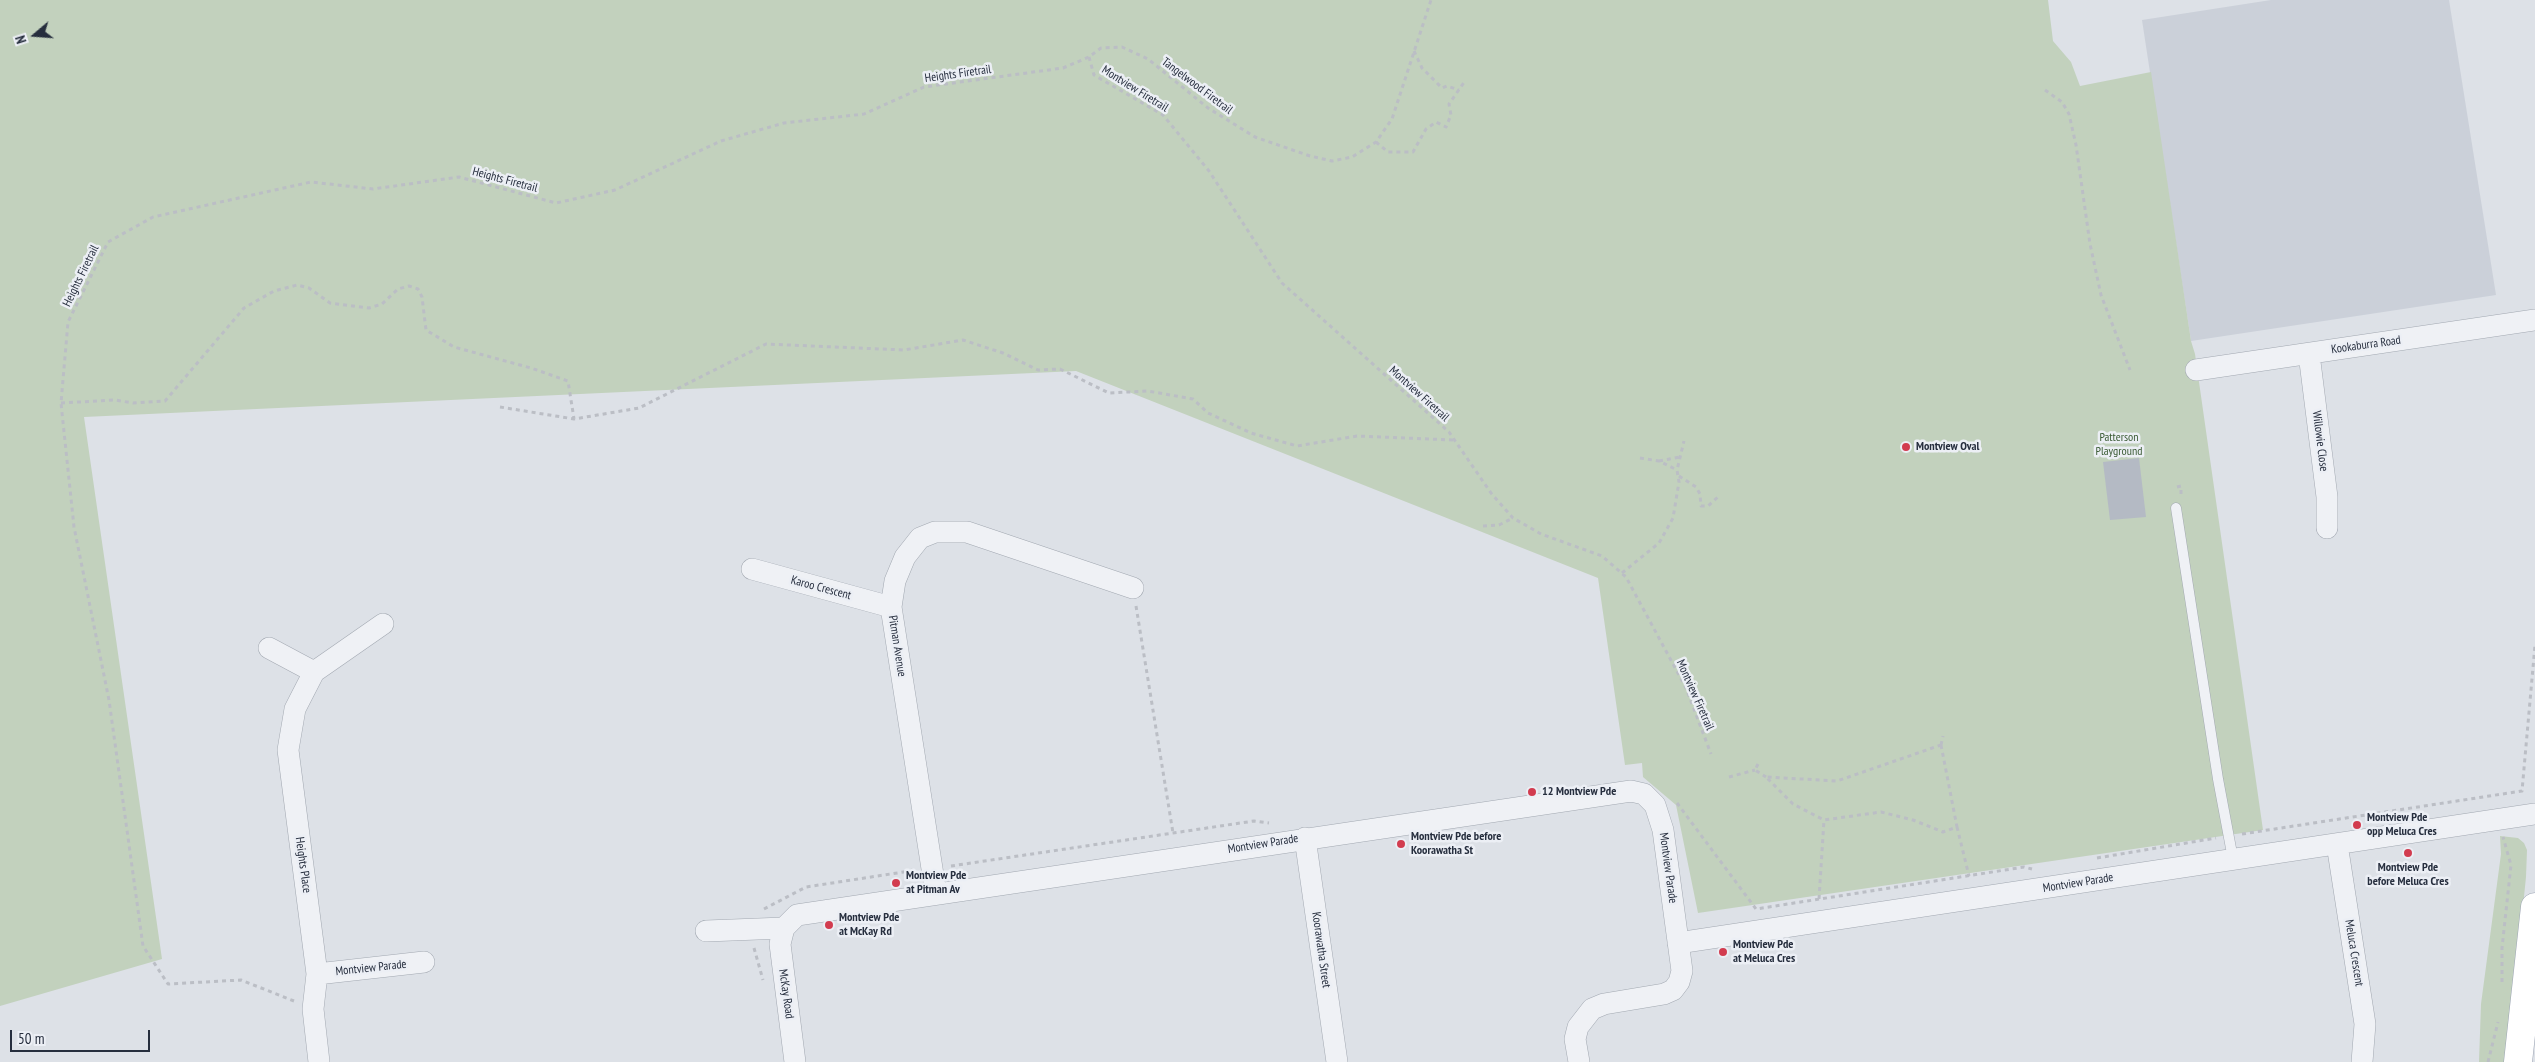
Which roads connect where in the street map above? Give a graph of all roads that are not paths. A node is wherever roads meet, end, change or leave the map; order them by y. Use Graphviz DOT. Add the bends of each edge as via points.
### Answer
graph roads {
  1 [pos="2535,320"];
  2 [pos="2309,354"];
  3 [pos="2196,370"];
  4 [pos="2176,508"];
  5 [pos="2327,528"];
  6 [pos="752,570"];
  7 [pos="1133,588"];
  8 [pos="891,607"];
  9 [pos="383,624"];
  10 [pos="269,648"];
  11 [pos="314,672"];
  12 [pos="2535,814"];
  13 [pos="1305,838"];
  14 [pos="2337,844"];
  15 [pos="2233,860"];
  16 [pos="936,894"];
  17 [pos="2535,907"];
  18 [pos="784,928"];
  19 [pos="706,932"];
  20 [pos="1678,943"];
  21 [pos="424,962"];
  22 [pos="318,974"];
  23 [pos="319,1062"];
  24 [pos="796,1062"];
  25 [pos="1337,1062"];
  26 [pos="1579,1062"];
  27 [pos="2362,1062"];
  28 [pos="2518,1062"];
  1 -- 2 [label="street, Kookaburra Road"];
  2 -- 3 [label="street, Kookaburra Road"];
  2 -- 5 [label="street, Willowie Close" via="2327,497"];
  4 -- 15 [label="lane"];
  6 -- 8 [label="street, Karoo Crescent"];
  7 -- 8 [label="street, Pitman Avenue" via="967,532 935,532 920,538 905,558 895,581"];
  8 -- 16 [label="street, Pitman Avenue"];
  9 -- 11 [label="street, Heights Place"];
  10 -- 11 [label="street"];
  11 -- 22 [label="street, Heights Place" via="296,709 288,750"];
  12 -- 14 [label="street, Montview Parade"];
  13 -- 16 [label="street, Montview Parade"];
  13 -- 20 [label="street, Montview Parade" via="1631,791 1644,794 1655,805 1663,830"];
  13 -- 25 [label="street, Koorawatha Street"];
  14 -- 15 [label="street, Montview Parade"];
  14 -- 27 [label="street, Meluca Crescent" via="2365,1024"];
  15 -- 20 [label="street, Montview Parade"];
  16 -- 18 [label="street, Montview Parade" via="809,912 797,915"];
  17 -- 28 [label="main road"];
  18 -- 19 [label="street"];
  18 -- 24 [label="street, McKay Road" via="780,944"];
  20 -- 26 [label="street" via="1682,971 1673,990 1592,1009 1578,1027 1575,1039"];
  21 -- 22 [label="street, Montview Parade"];
  22 -- 23 [label="street, Heights Place" via="313,1009"];
}
